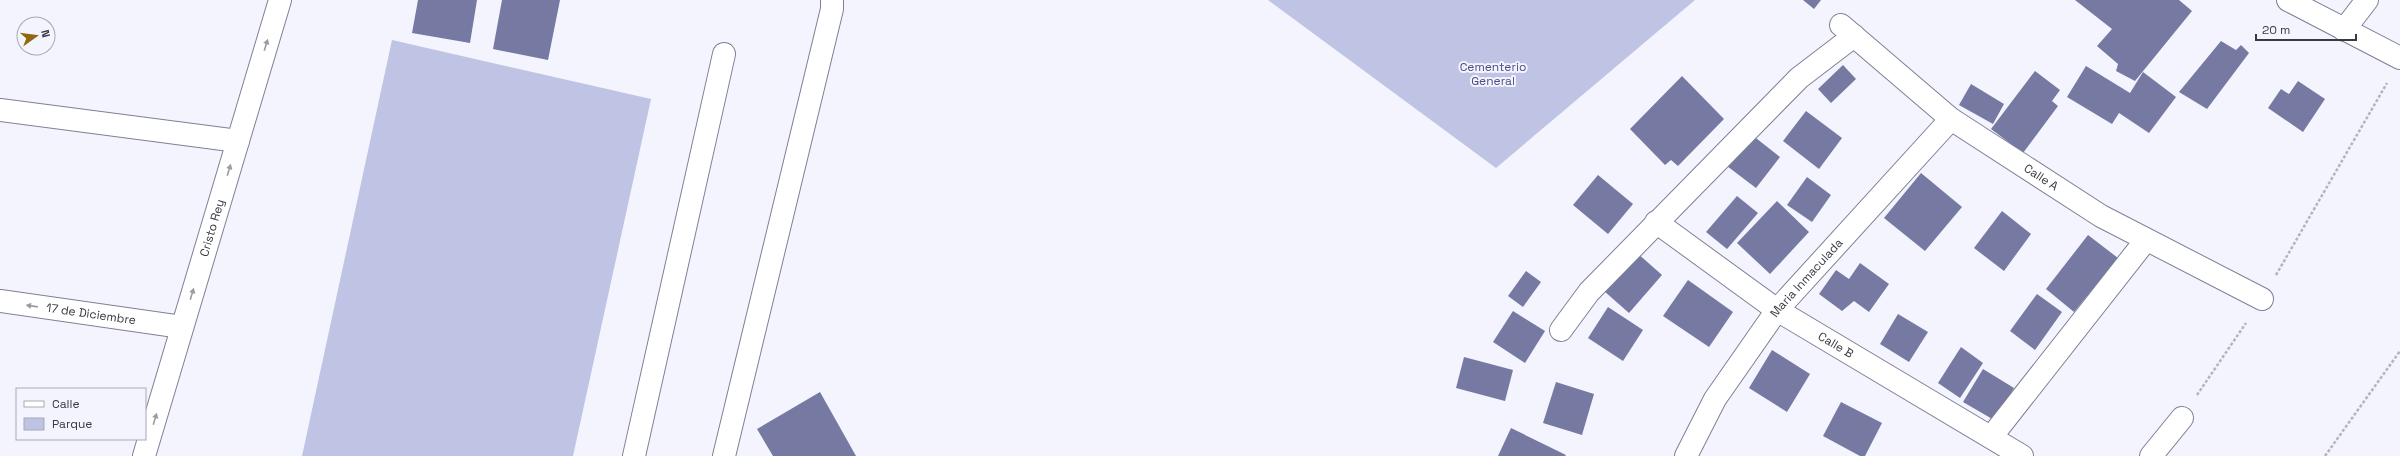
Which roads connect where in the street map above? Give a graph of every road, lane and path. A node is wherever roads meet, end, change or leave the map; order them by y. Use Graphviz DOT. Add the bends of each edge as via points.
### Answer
graph roads {
  1 [pos="280,0"];
  2 [pos="832,0"];
  3 [pos="2288,0"];
  4 [pos="2367,0"];
  5 [pos="2344,30"];
  6 [pos="724,54"];
  7 [pos="2400,58"];
  8 [pos="2388,81"];
  9 [pos="0,110"];
  10 [pos="1951,118"];
  11 [pos="238,141"];
  12 [pos="1656,222"];
  13 [pos="2146,240"];
  14 [pos="2262,299"];
  15 [pos="0,301"];
  16 [pos="1777,310"];
  17 [pos="182,327"];
  18 [pos="1561,330"];
  19 [pos="2400,351"];
  20 [pos="2182,418"];
  21 [pos="1992,436"];
  22 [pos="144,456"];
  23 [pos="634,456"];
  24 [pos="724,456"];
  25 [pos="1686,456"];
  26 [pos="2022,456"];
  27 [pos="2151,456"];
  28 [pos="2325,456"];
  11 -- 1 [label="main road, Cristo Rey, one-way"];
  2 -- 24 [label="main road" via="832,9"];
  3 -- 5 [label="main road"];
  4 -- 5 [label="main road"];
  5 -- 7 [label="main road"];
  6 -- 23 [label="main road"];
  8 -- 14 [label="path"];
  9 -- 11 [label="main road"];
  10 -- 12 [label="main road, Calle A" via="1848,30"];
  10 -- 13 [label="main road, Calle A" via="2101,216"];
  10 -- 16 [label="main road, Maria Inmaculada"];
  17 -- 11 [label="main road, Cristo Rey, one-way"];
  12 -- 16 [label="main road, Calle B"];
  12 -- 18 [label="main road" via="1588,292"];
  13 -- 14 [label="main road, Calle A"];
  13 -- 21 [label="main road"];
  14 -- 20 [label="path"];
  17 -- 15 [label="main road, 17 de Diciembre, one-way"];
  16 -- 21 [label="main road, Calle B"];
  16 -- 25 [label="main road, Maria Inmaculada" via="1715,399"];
  22 -- 17 [label="main road, Cristo Rey, one-way"];
  19 -- 28 [label="path"];
  20 -- 27 [label="main road"];
  21 -- 26 [label="main road, Calle B"];
}
